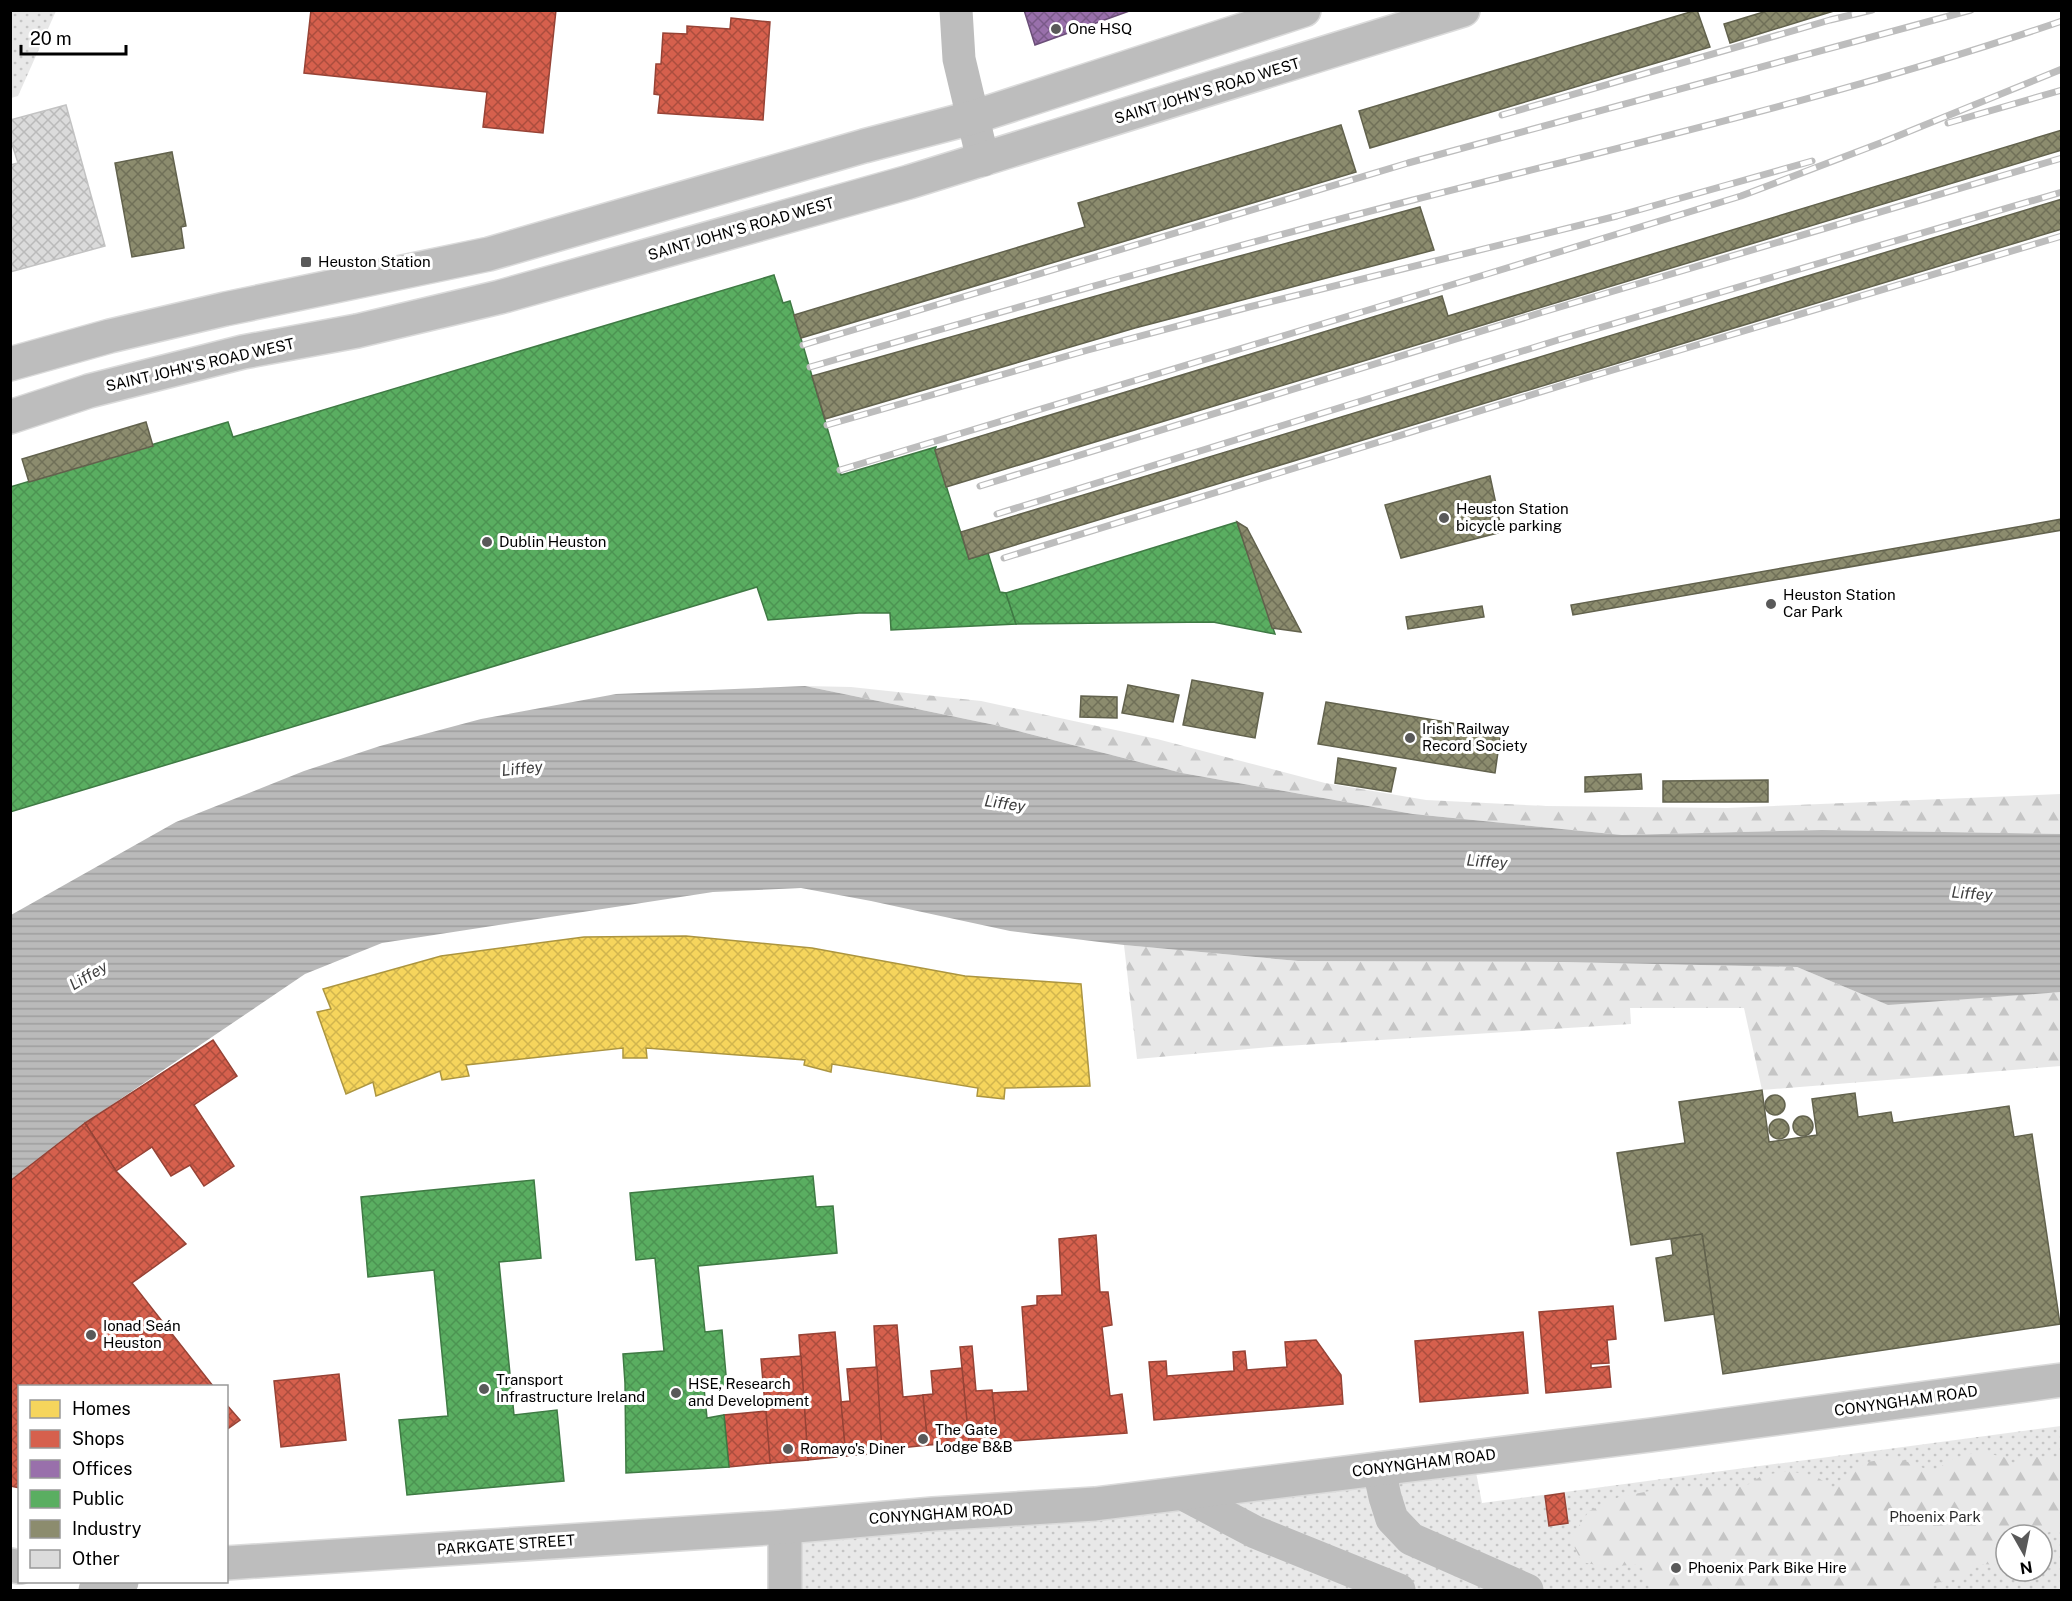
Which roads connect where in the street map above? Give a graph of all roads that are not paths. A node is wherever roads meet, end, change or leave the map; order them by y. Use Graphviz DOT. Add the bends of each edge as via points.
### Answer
graph roads {
  1 [pos="956,10"];
  2 [pos="1304,10"];
  3 [pos="1463,10"];
  4 [pos="971,118"];
  5 [pos="983,160"];
  6 [pos="10,364"];
  7 [pos="10,417"];
  8 [pos="2061,1380"];
  9 [pos="1378,1469"];
  10 [pos="1183,1494"];
  11 [pos="784,1527"];
  12 [pos="228,1563"];
  13 [pos="116,1583"];
  14 [pos="95,1590"];
  15 [pos="785,1590"];
  16 [pos="1399,1590"];
  17 [pos="1527,1590"];
  1 -- 4 [label="main road" via="959,60"];
  2 -- 4 [label="main road"];
  3 -- 5 [label="main road, SAINT JOHN'S ROAD WEST"];
  4 -- 5 [label="main road"];
  4 -- 6 [label="main road" via="489,254 225,309"];
  5 -- 7 [label="main road, SAINT JOHN'S ROAD WEST" via="500,297 357,331 243,352 89,391"];
  8 -- 9 [label="main road, CONYNGHAM ROAD"];
  9 -- 10 [label="main road, CONYNGHAM ROAD"];
  9 -- 17 [label="main road" via="1392,1519 1411,1539"];
  10 -- 11 [label="main road, CONYNGHAM ROAD"];
  10 -- 16 [label="main road" via="1255,1532"];
  11 -- 12 [label="main road, PARKGATE STREET"];
  11 -- 15 [label="main road"];
  13 -- 14 [label="main road"];
}
